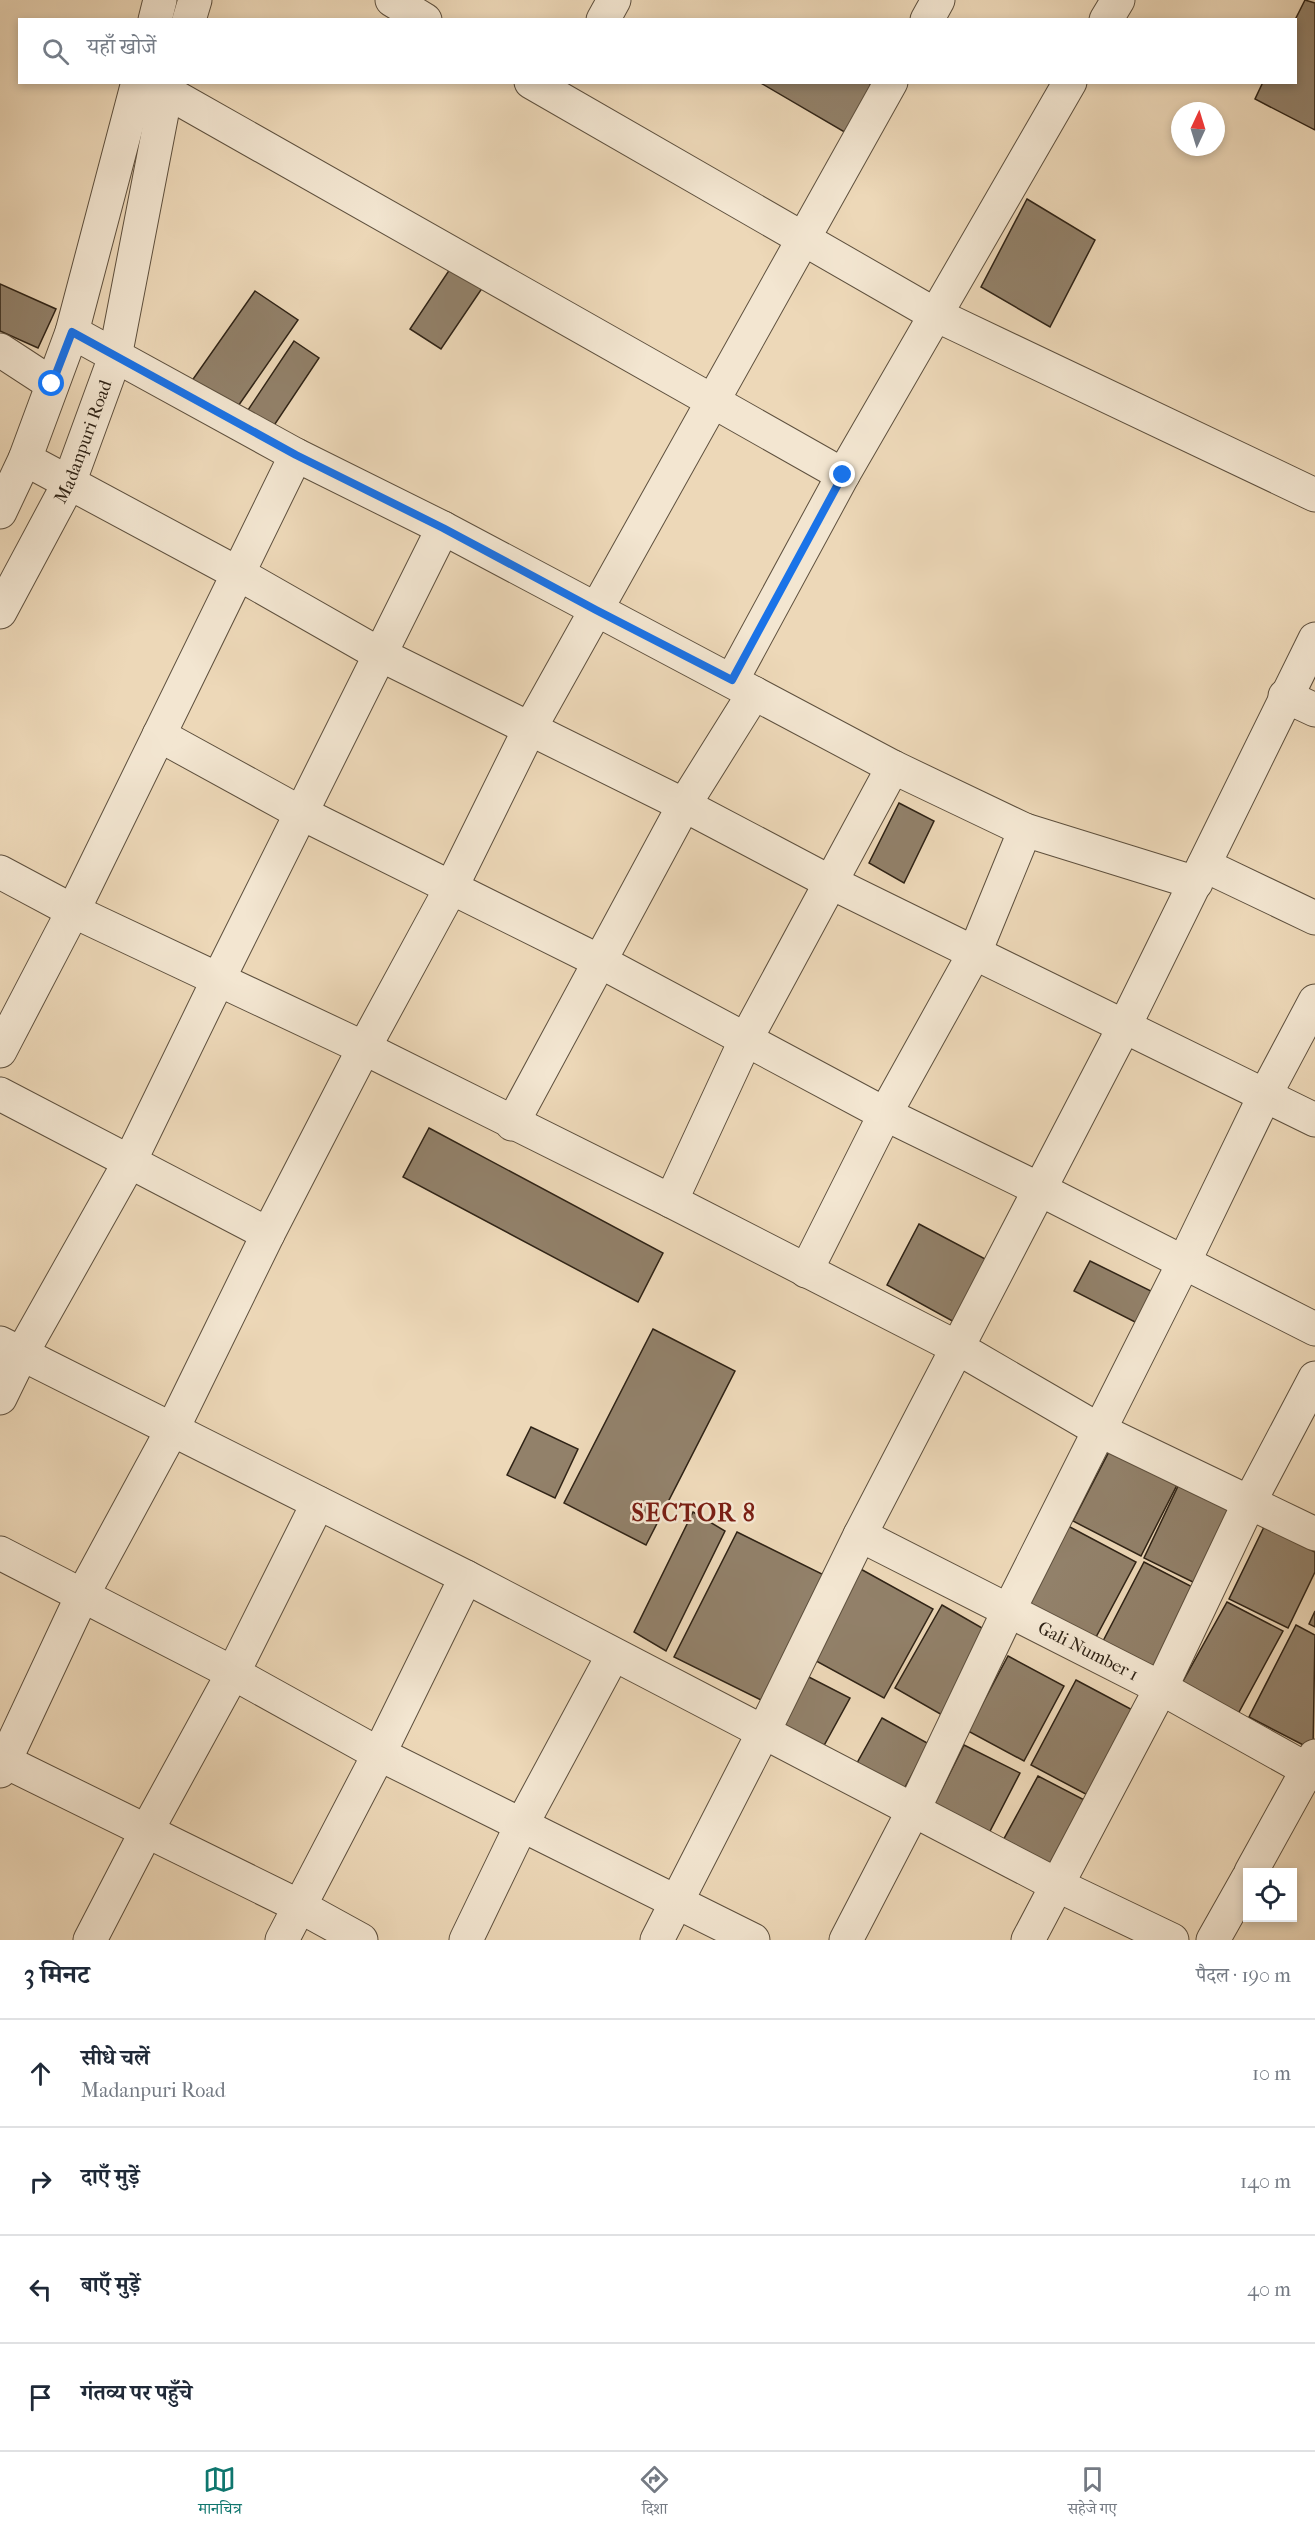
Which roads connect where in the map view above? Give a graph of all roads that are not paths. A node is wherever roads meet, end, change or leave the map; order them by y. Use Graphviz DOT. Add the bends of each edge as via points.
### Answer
graph roads {
  1 [pos="160,0"];
  2 [pos="195,0"];
  3 [pos="392,0"];
  4 [pos="614,0"];
  5 [pos="938,0"];
  6 [pos="1118,0"];
  7 [pos="156,18"];
  8 [pos="190,18"];
  9 [pos="421,18"];
  10 [pos="604,18"];
  11 [pos="928,18"];
  12 [pos="1107,18"];
  13 [pos="539,84"];
  14 [pos="890,84"];
  15 [pos="1069,84"];
  16 [pos="152,85"];
  17 [pos="565,91"];
  18 [pos="802,239"];
  19 [pos="934,314"];
  20 [pos="72,332"];
  21 [pos="0,350"];
  22 [pos="115,357"];
  23 [pos="52,384"];
  24 [pos="712,401"];
  25 [pos="296,455"];
  26 [pos="25,459"];
  27 [pos="843,475"];
  28 [pos="69,483"];
  29 [pos="1315,495"];
  30 [pos="0,512"];
  31 [pos="443,528"];
  32 [pos="239,574"];
  33 [pos="596,610"];
  34 [pos="0,612"];
  35 [pos="1315,639"];
  36 [pos="381,655"];
  37 [pos="743,687"];
  38 [pos="1285,696"];
  39 [pos="1315,710"];
  40 [pos="529,730"];
  41 [pos="159,735"];
  42 [pos="893,767"];
  43 [pos="684,805"];
  44 [pos="301,813"];
  45 [pos="1025,830"];
  46 [pos="0,872"];
  47 [pos="1200,874"];
  48 [pos="830,882"];
  49 [pos="451,888"];
  50 [pos="73,910"];
  51 [pos="1315,918"];
  52 [pos="975,952"];
  53 [pos="601,962"];
  54 [pos="219,978"];
  55 [pos="1315,1001"];
  56 [pos="1125,1025"];
  57 [pos="746,1039"];
  58 [pos="364,1048"];
  59 [pos="0,1051"];
  60 [pos="0,1094"];
  61 [pos="1265,1095"];
  62 [pos="885,1114"];
  63 [pos="1315,1120"];
  64 [pos="512,1124"];
  65 [pos="129,1163"];
  66 [pos="1041,1190"];
  67 [pos="671,1201"];
  68 [pos="268,1234"];
  69 [pos="1184,1264"];
  70 [pos="806,1271"];
  71 [pos="1315,1329"];
  72 [pos="11,1348"];
  73 [pos="958,1348"];
  74 [pos="1315,1378"];
  75 [pos="0,1398"];
  76 [pos="172,1430"];
  77 [pos="1099,1430"];
  78 [pos="318,1503"];
  79 [pos="1250,1503"];
  80 [pos="1315,1534"];
  81 [pos="860,1535"];
  82 [pos="0,1553"];
  83 [pos="466,1577"];
  84 [pos="82,1596"];
  85 [pos="1008,1612"];
  86 [pos="613,1655"];
  87 [pos="233,1674"];
  88 [pos="1161,1688"];
  89 [pos="763,1733"];
  90 [pos="379,1754"];
  91 [pos="2,1764"];
  92 [pos="1313,1767"];
  93 [pos="914,1809"];
  94 [pos="522,1824"];
  95 [pos="146,1832"];
  96 [pos="1253,1868"];
  97 [pos="1057,1885"];
  98 [pos="1243,1887"];
  99 [pos="677,1902"];
  100 [pos="300,1907"];
  101 [pos="90,1940"];
  102 [pos="282,1940"];
  103 [pos="361,1940"];
  104 [pos="466,1940"];
  105 [pos="657,1940"];
  106 [pos="753,1940"];
  107 [pos="846,1940"];
  108 [pos="1028,1940"];
  109 [pos="1172,1940"];
  110 [pos="1213,1940"];
  1 -- 7 [label="street"];
  2 -- 8 [label="street"];
  3 -- 9 [label="street"];
  4 -- 10 [label="street"];
  5 -- 11 [label="street"];
  6 -- 12 [label="street"];
  13 -- 17 [label="street"];
  14 -- 18 [label="street"];
  15 -- 19 [label="street"];
  16 -- 20 [label="street"];
  16 -- 22 [label="street, Madanpuri Road"];
  16 -- 24 [label="street"];
  17 -- 18 [label="street"];
  18 -- 19 [label="street"];
  18 -- 24 [label="street"];
  19 -- 27 [label="street"];
  19 -- 29 [label="street"];
  20 -- 22 [label="street"];
  20 -- 23 [label="street"];
  21 -- 23 [label="street"];
  22 -- 25 [label="street"];
  22 -- 28 [label="street, Madanpuri Road"];
  23 -- 26 [label="street"];
  24 -- 27 [label="street"];
  24 -- 33 [label="street"];
  25 -- 31 [label="street"];
  25 -- 32 [label="street"];
  26 -- 28 [label="street"];
  26 -- 30 [label="street"];
  27 -- 37 [label="street"];
  28 -- 32 [label="street"];
  28 -- 34 [label="street, Madanpuri Road"];
  31 -- 33 [label="street"];
  31 -- 36 [label="street"];
  32 -- 36 [label="street"];
  32 -- 41 [label="street"];
  33 -- 37 [label="street"];
  33 -- 40 [label="street"];
  35 -- 38 [label="street"];
  36 -- 40 [label="street"];
  36 -- 44 [label="street"];
  37 -- 42 [label="street"];
  37 -- 43 [label="street"];
  38 -- 39 [label="street"];
  38 -- 47 [label="street"];
  40 -- 43 [label="street"];
  40 -- 49 [label="street"];
  41 -- 44 [label="street"];
  41 -- 50 [label="street"];
  42 -- 45 [label="street"];
  42 -- 48 [label="street"];
  43 -- 48 [label="street"];
  43 -- 53 [label="street"];
  44 -- 49 [label="street"];
  44 -- 54 [label="street"];
  45 -- 47 [label="street"];
  45 -- 52 [label="street"];
  46 -- 50 [label="street"];
  47 -- 51 [label="street"];
  47 -- 56 [label="street"];
  48 -- 52 [label="street"];
  48 -- 57 [label="street"];
  49 -- 53 [label="street"];
  49 -- 58 [label="street"];
  50 -- 54 [label="street"];
  50 -- 59 [label="street"];
  52 -- 56 [label="street"];
  52 -- 62 [label="street"];
  53 -- 57 [label="street"];
  53 -- 64 [label="street"];
  54 -- 58 [label="street"];
  54 -- 65 [label="street"];
  55 -- 61 [label="street"];
  56 -- 61 [label="street"];
  56 -- 66 [label="street"];
  57 -- 62 [label="street"];
  57 -- 67 [label="street"];
  58 -- 64 [label="street"];
  58 -- 68 [label="street"];
  60 -- 65 [label="street"];
  61 -- 63 [label="street"];
  61 -- 69 [label="street"];
  62 -- 66 [label="street"];
  62 -- 70 [label="street"];
  64 -- 67 [label="street"];
  65 -- 68 [label="street"];
  65 -- 72 [label="street"];
  66 -- 69 [label="street"];
  66 -- 73 [label="street"];
  67 -- 70 [label="street"];
  68 -- 76 [label="street"];
  69 -- 71 [label="street"];
  69 -- 77 [label="street"];
  70 -- 73 [label="street"];
  72 -- 75 [label="street"];
  72 -- 76 [label="street"];
  73 -- 77 [label="street"];
  73 -- 81 [label="street"];
  74 -- 79 [label="street"];
  76 -- 78 [label="street"];
  76 -- 84 [label="street"];
  77 -- 79 [label="street"];
  77 -- 85 [label="street"];
  78 -- 83 [label="street"];
  78 -- 87 [label="street"];
  79 -- 80 [label="street"];
  79 -- 88 [label="street"];
  81 -- 85 [label="street, Gali Number 1"];
  81 -- 89 [label="street"];
  82 -- 84 [label="street"];
  83 -- 86 [label="street"];
  83 -- 90 [label="street"];
  84 -- 87 [label="street"];
  84 -- 91 [label="street"];
  85 -- 88 [label="street, Gali Number 1"];
  85 -- 93 [label="street"];
  86 -- 89 [label="street"];
  86 -- 94 [label="street"];
  87 -- 90 [label="street"];
  87 -- 95 [label="street"];
  88 -- 92 [label="street, Gali Number 1"];
  88 -- 97 [label="street"];
  89 -- 93 [label="street"];
  89 -- 99 [label="street"];
  90 -- 94 [label="street"];
  90 -- 100 [label="street"];
  91 -- 95 [label="street"];
  92 -- 96 [label="street"];
  93 -- 97 [label="street"];
  93 -- 107 [label="street"];
  94 -- 99 [label="street"];
  94 -- 104 [label="street"];
  95 -- 100 [label="street"];
  95 -- 101 [label="street"];
  97 -- 108 [label="street"];
  97 -- 109 [label="street"];
  98 -- 110 [label="street"];
  99 -- 105 [label="street"];
  99 -- 106 [label="street"];
  100 -- 102 [label="street"];
  100 -- 103 [label="street"];
}
